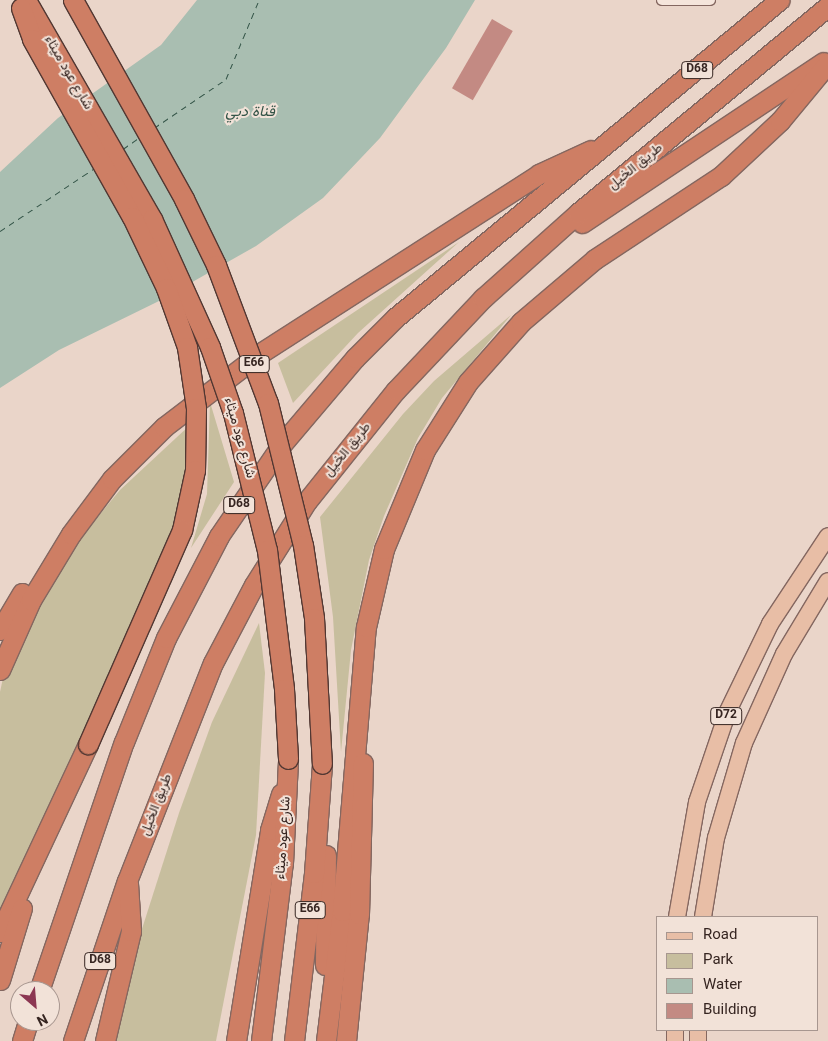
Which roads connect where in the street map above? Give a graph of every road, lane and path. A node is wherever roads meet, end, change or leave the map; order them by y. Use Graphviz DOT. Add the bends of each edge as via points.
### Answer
graph roads {
  1 [pos="19,0"];
  2 [pos="26,0"];
  3 [pos="73,0"];
  4 [pos="662,0"];
  5 [pos="710,0"];
  6 [pos="779,0"];
  7 [pos="828,6"];
  8 [pos="828,58"];
  9 [pos="828,63"];
  10 [pos="615,139"];
  11 [pos="539,246"];
  12 [pos="112,479"];
  13 [pos="828,536"];
  14 [pos="828,581"];
  15 [pos="0,630"];
  16 [pos="0,670"];
  17 [pos="358,697"];
  18 [pos="322,772"];
  19 [pos="287,779"];
  20 [pos="40,852"];
  21 [pos="127,881"];
  22 [pos="677,916"];
  23 [pos="703,916"];
  24 [pos="0,932"];
  25 [pos="0,980"];
  26 [pos="42,981"];
  27 [pos="74,1041"];
  28 [pos="105,1041"];
  29 [pos="236,1041"];
  30 [pos="261,1041"];
  31 [pos="294,1041"];
  32 [pos="317,1041"];
  33 [pos="326,1041"];
  34 [pos="346,1041"];
  1 -- 20 [label="highway, bridge" via="32,38 132,218 166,288 187,347 196,408 195,470 182,530"];
  2 -- 19 [label="highway, شارع عود ميثاء / E66, bridge" via="152,219 183,282 230,405 267,550 284,689"];
  3 -- 18 [label="highway, E66, bridge" via="184,199 216,265 268,403 293,500 314,618"];
  4 -- 5 [label="street"];
  6 -- 10 [label="highway, D68"];
  7 -- 11 [label="highway, طريق الخيل / D68"];
  8 -- 11 [label="highway" via="630,193"];
  9 -- 17 [label="highway" via="780,120 742,158 678,208 578,272 502,341 453,404 402,498 370,600"];
  10 -- 12 [label="highway" via="539,174 255,357 182,411"];
  10 -- 26 [label="highway, D68" via="395,318 317,400 249,489 192,587 144,688"];
  11 -- 21 [label="highway, طريق الخيل / D68" via="413,371 288,528 214,663"];
  12 -- 15 [label="highway" via="83,504"];
  12 -- 16 [label="highway" via="50,566"];
  13 -- 22 [label="main road, D72" via="770,624 728,711 698,802"];
  14 -- 23 [label="main road, D72" via="784,654 744,743 718,830"];
  17 -- 33 [label="highway" via="342,911"];
  17 -- 34 [label="highway" via="364,804 359,914"];
  18 -- 31 [label="highway, E66"];
  18 -- 32 [label="highway" via="326,902"];
  19 -- 29 [label="highway" via="270,830"];
  19 -- 30 [label="highway, شارع عود ميثاء / E66" via="283,863"];
  20 -- 24 [label="highway"];
  20 -- 25 [label="highway"];
  21 -- 27 [label="highway, طريق الخيل / D68"];
  21 -- 28 [label="highway" via="131,931"];
}
